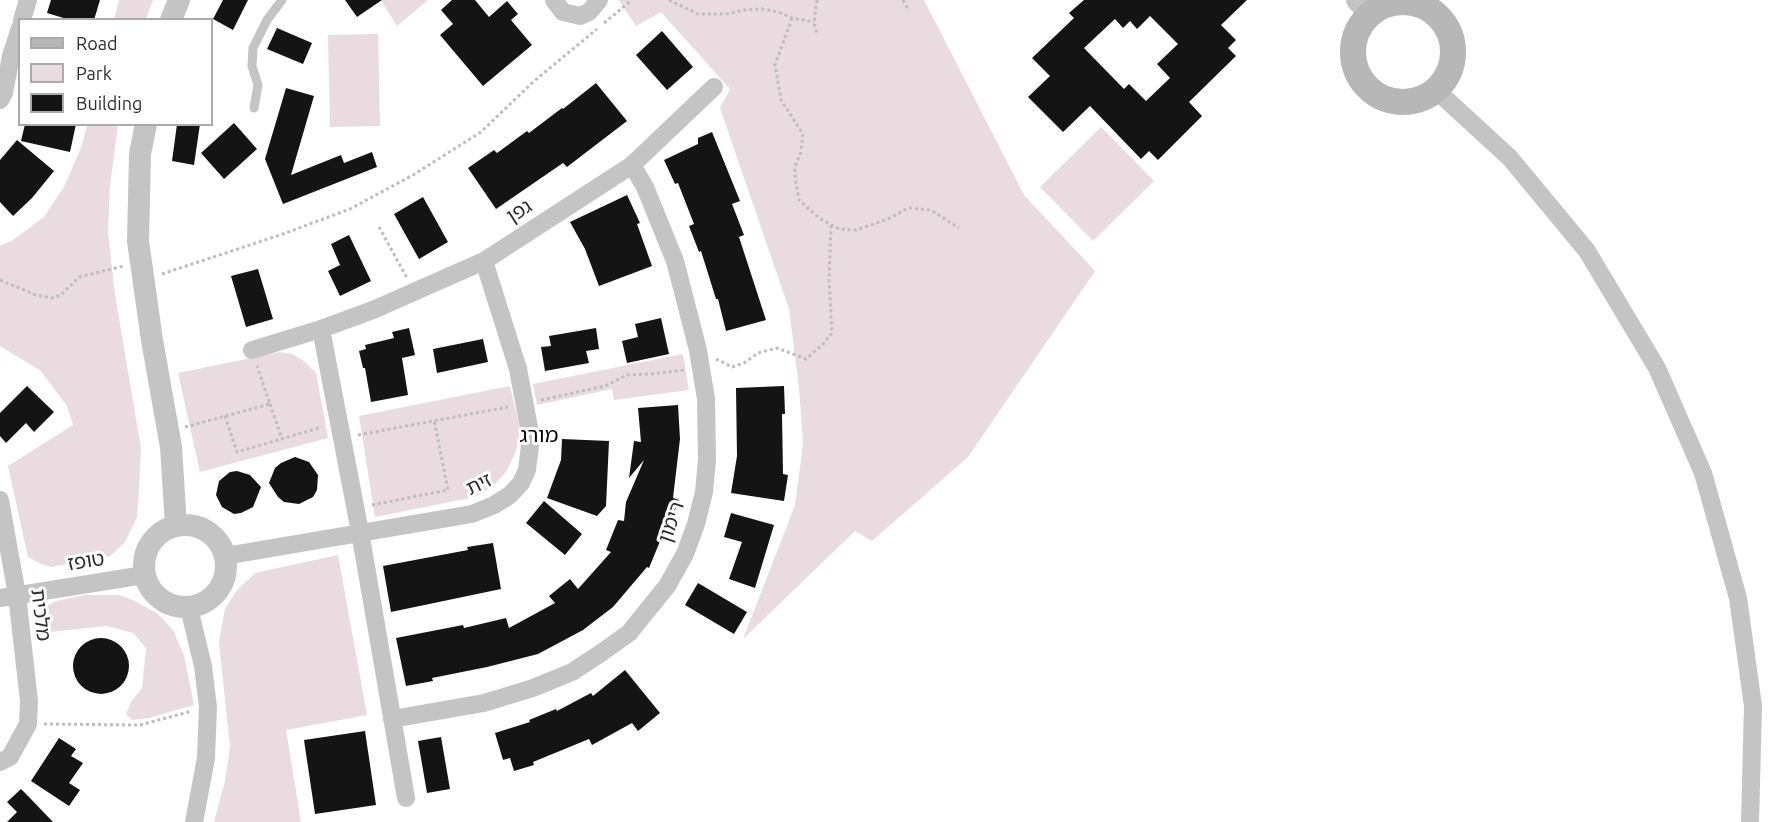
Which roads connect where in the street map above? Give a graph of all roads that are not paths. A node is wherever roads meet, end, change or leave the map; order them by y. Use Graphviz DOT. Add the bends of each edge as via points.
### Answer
graph roads {
  1 [pos="28,0"];
  2 [pos="179,0"];
  3 [pos="282,0"];
  4 [pos="554,0"];
  5 [pos="598,0"];
  6 [pos="1363,7"];
  7 [pos="1443,7"];
  8 [pos="23,18"];
  9 [pos="172,18"];
  10 [pos="18,34"];
  11 [pos="714,87"];
  12 [pos="1436,90"];
  13 [pos="0,100"];
  14 [pos="254,108"];
  15 [pos="146,126"];
  16 [pos="632,165"];
  17 [pos="484,261"];
  18 [pos="321,329"];
  19 [pos="252,350"];
  20 [pos="0,500"];
  21 [pos="176,526"];
  22 [pos="360,532"];
  23 [pos="225,556"];
  24 [pos="144,575"];
  25 [pos="8,597"];
  26 [pos="189,608"];
  27 [pos="392,719"];
  28 [pos="0,762"];
  29 [pos="406,798"];
  30 [pos="195,822"];
  31 [pos="1750,822"];
  1 -- 8 [label="street"];
  2 -- 9 [label="street"];
  3 -- 14 [label="lane" via="253,48 252,66 258,85"];
  4 -- 5 [label="street" via="563,12 580,16"];
  6 -- 7 [label="main road" via="1410,2"];
  6 -- 12 [label="main road" via="1353,44 1353,61 1366,88 1388,101 1400,103 1425,98"];
  7 -- 12 [label="main road" via="1453,43 1453,61"];
  10 -- 13 [label="street"];
  11 -- 16 [label="street, גפן"];
  12 -- 31 [label="street" via="1510,158 1587,251 1657,368 1698,463 1739,609 1753,706"];
  15 -- 21 [label="street" via="140,165 138,241 169,431"];
  16 -- 17 [label="street, גפן"];
  16 -- 27 [label="street, רימון" via="675,261 706,399 704,492 685,554 667,586 629,633 572,672 484,703"];
  17 -- 18 [label="street, גפן"];
  17 -- 22 [label="street, זית" via="518,369 531,438 527,470 510,495 472,514"];
  18 -- 19 [label="street, גפן"];
  18 -- 22 [label="street"];
  20 -- 25 [label="street, מלכית"];
  21 -- 23 [label="street" via="196,526 207,531 219,542"];
  21 -- 24 [label="street" via="162,531 150,543 144,557"];
  22 -- 23 [label="street, זית"];
  22 -- 27 [label="street"];
  23 -- 26 [label="street" via="226,574 220,589 210,600"];
  24 -- 25 [label="street, טופז"];
  24 -- 26 [label="street" via="153,594 162,602"];
  25 -- 28 [label="street, מלכית" via="29,700 27,724 10,757"];
  26 -- 30 [label="street" via="208,707 206,758"];
  27 -- 29 [label="street"];
}
